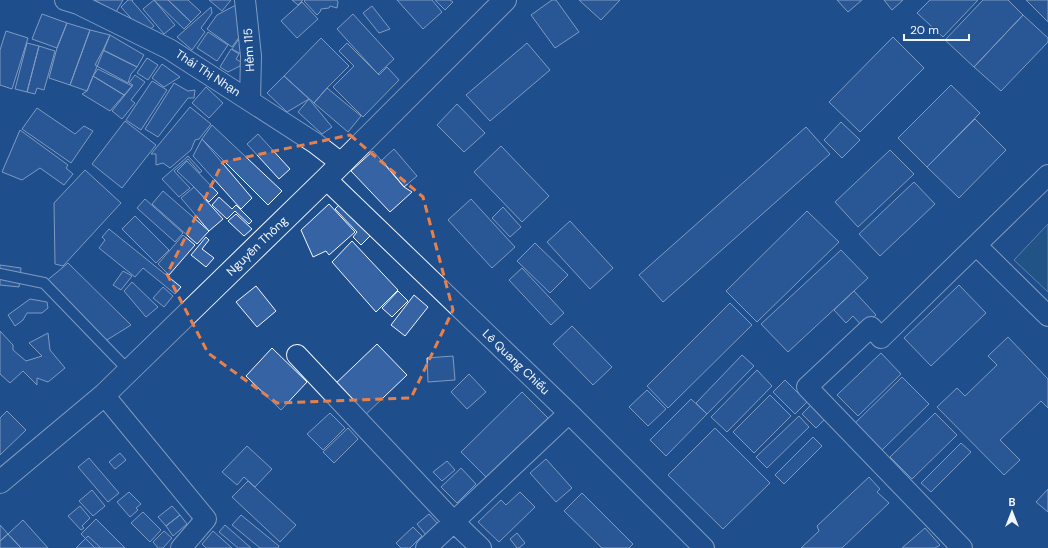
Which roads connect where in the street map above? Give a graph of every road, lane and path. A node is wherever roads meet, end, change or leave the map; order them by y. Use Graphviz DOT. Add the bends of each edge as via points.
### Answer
graph roads {
  1 [pos="65,0"];
  2 [pos="245,0"];
  3 [pos="505,0"];
  4 [pos="250,101"];
  5 [pos="341,163"];
  6 [pos="1048,175"];
  7 [pos="326,179"];
  8 [pos="977,246"];
  9 [pos="0,274"];
  10 [pos="1048,316"];
  11 [pos="297,355"];
  12 [pos="129,371"];
  13 [pos="104,395"];
  14 [pos="569,413"];
  15 [pos="0,482"];
  16 [pos="454,522"];
  17 [pos="181,548"];
  18 [pos="426,548"];
  19 [pos="481,548"];
  20 [pos="704,548"];
  21 [pos="962,548"];
  1 -- 4 [label="street, Thái Thị Nhạn" via="169,48"];
  2 -- 4 [label="street, Hẻm 115" via="251,56"];
  3 -- 5 [label="street, Nguyễn Thông"];
  4 -- 5 [label="street, Thái Thị Nhạn"];
  5 -- 7 [label="street, Nguyễn Thông"];
  6 -- 8 [label="street"];
  7 -- 12 [label="street, Nguyễn Thông"];
  7 -- 14 [label="street, Lê Quang Chiểu"];
  8 -- 10 [label="street"];
  8 -- 21 [label="street" via="881,338 871,327 807,387"];
  9 -- 12 [label="lane" via="44,283"];
  11 -- 16 [label="street"];
  12 -- 13 [label="street, Nguyễn Thông"];
  13 -- 15 [label="street, Nguyễn Thông"];
  13 -- 17 [label="street" via="206,519"];
  14 -- 16 [label="street"];
  14 -- 20 [label="street, Lê Quang Chiểu"];
  16 -- 18 [label="street"];
  16 -- 19 [label="street"];
}
